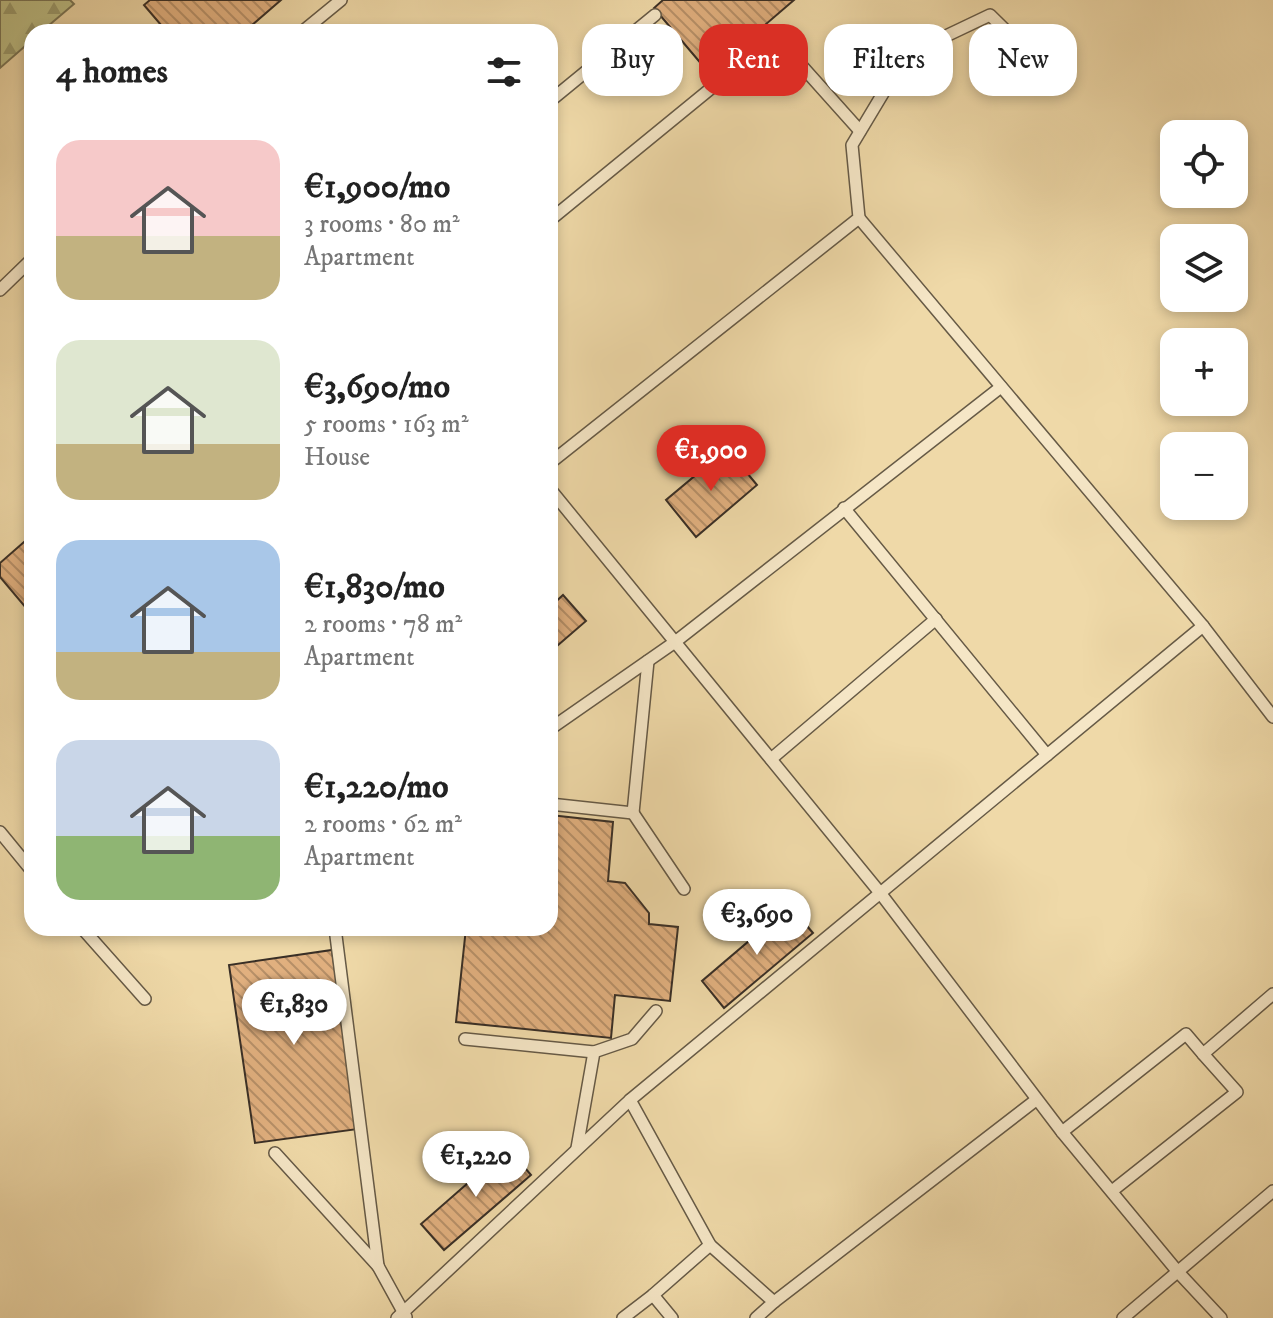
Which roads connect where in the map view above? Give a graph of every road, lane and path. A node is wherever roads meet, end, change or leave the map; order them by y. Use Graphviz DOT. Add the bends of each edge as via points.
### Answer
graph roads {
  1 [pos="341,0"];
  2 [pos="655,15"];
  3 [pos="312,24"];
  4 [pos="971,24"];
  5 [pos="999,24"];
  6 [pos="969,25"];
  7 [pos="558,94"];
  8 [pos="860,131"];
  9 [pos="558,213"];
  10 [pos="859,218"];
  11 [pos="24,267"];
  12 [pos="0,290"];
  13 [pos="1001,387"];
  14 [pos="558,457"];
  15 [pos="558,499"];
  16 [pos="844,508"];
  17 [pos="936,619"];
  18 [pos="1203,626"];
  19 [pos="675,642"];
  20 [pos="648,661"];
  21 [pos="1273,717"];
  22 [pos="558,723"];
  23 [pos="1047,755"];
  24 [pos="771,759"];
  25 [pos="558,805"];
  26 [pos="633,813"];
  27 [pos="0,832"];
  28 [pos="24,861"];
  29 [pos="684,889"];
  30 [pos="881,894"];
  31 [pos="89,936"];
  32 [pos="336,936"];
  33 [pos="1273,994"];
  34 [pos="145,999"];
  35 [pos="656,1011"];
  36 [pos="465,1039"];
  37 [pos="594,1052"];
  38 [pos="1203,1054"];
  39 [pos="630,1100"];
  40 [pos="1036,1100"];
  41 [pos="1062,1132"];
  42 [pos="577,1148"];
  43 [pos="275,1153"];
  44 [pos="1112,1191"];
  45 [pos="1273,1191"];
  46 [pos="710,1245"];
  47 [pos="378,1266"];
  48 [pos="1178,1272"];
  49 [pos="653,1295"];
  50 [pos="774,1302"];
  51 [pos="402,1316"];
  52 [pos="623,1318"];
  53 [pos="672,1318"];
  54 [pos="756,1318"];
  55 [pos="1123,1318"];
  56 [pos="1221,1318"];
  1 -- 3 [label="lane"];
  2 -- 7 [label="lane"];
  4 -- 5 [label="lane" via="990,15"];
  6 -- 8 [label="lane" via="906,55"];
  8 -- 9 [label="lane" via="775,36"];
  8 -- 10 [label="lane" via="852,145"];
  10 -- 13 [label="lane"];
  10 -- 14 [label="lane"];
  11 -- 12 [label="lane"];
  13 -- 16 [label="lane"];
  13 -- 18 [label="lane"];
  15 -- 19 [label="lane"];
  16 -- 17 [label="lane"];
  16 -- 19 [label="lane"];
  17 -- 23 [label="lane"];
  17 -- 24 [label="lane"];
  18 -- 21 [label="lane"];
  18 -- 23 [label="lane"];
  19 -- 20 [label="lane"];
  19 -- 24 [label="lane"];
  20 -- 22 [label="lane"];
  20 -- 26 [label="lane"];
  23 -- 30 [label="lane"];
  24 -- 30 [label="lane"];
  25 -- 26 [label="lane"];
  26 -- 29 [label="lane"];
  27 -- 28 [label="lane"];
  30 -- 39 [label="lane"];
  30 -- 40 [label="lane"];
  31 -- 34 [label="lane"];
  32 -- 47 [label="lane"];
  33 -- 38 [label="lane"];
  35 -- 37 [label="lane" via="632,1039"];
  36 -- 37 [label="lane"];
  37 -- 42 [label="lane"];
  38 -- 41 [label="lane" via="1186,1034"];
  38 -- 44 [label="lane" via="1237,1092"];
  39 -- 42 [label="lane"];
  39 -- 46 [label="lane"];
  40 -- 41 [label="lane"];
  40 -- 50 [label="lane"];
  41 -- 44 [label="lane"];
  42 -- 51 [label="lane"];
  43 -- 47 [label="lane"];
  44 -- 48 [label="lane"];
  45 -- 48 [label="lane"];
  46 -- 49 [label="lane"];
  46 -- 50 [label="lane"];
  47 -- 51 [label="lane"];
  48 -- 55 [label="lane"];
  48 -- 56 [label="lane"];
  49 -- 52 [label="lane"];
  49 -- 53 [label="lane"];
  50 -- 54 [label="lane"];
}
